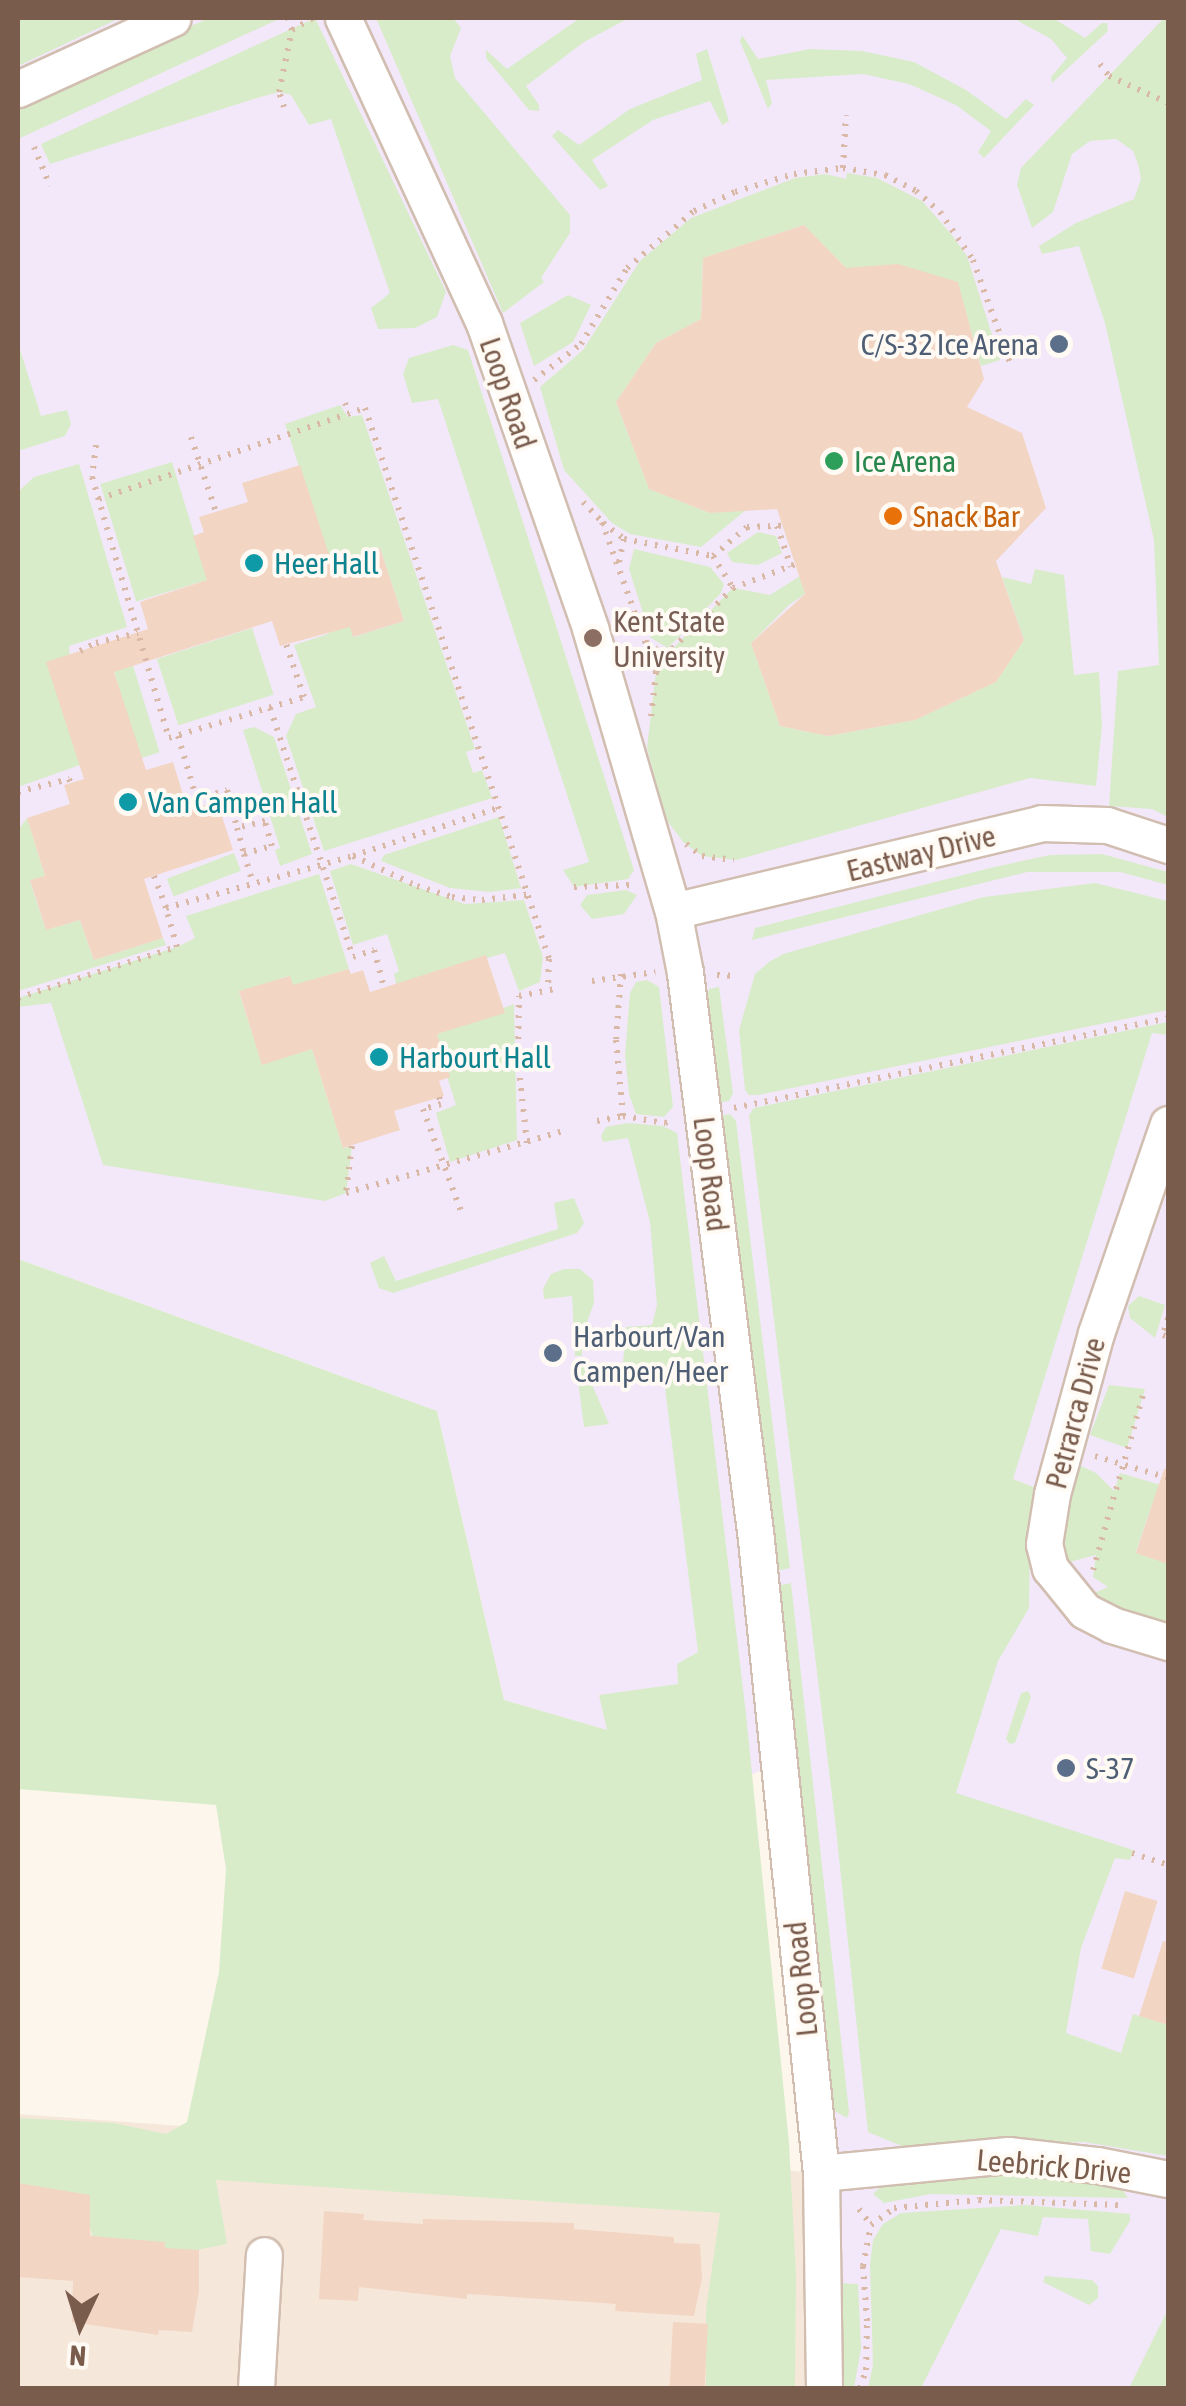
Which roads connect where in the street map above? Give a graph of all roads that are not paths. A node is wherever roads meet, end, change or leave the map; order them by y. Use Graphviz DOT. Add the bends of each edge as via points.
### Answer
graph roads {
  1 [pos="173,18"];
  2 [pos="343,18"];
  3 [pos="18,89"];
  4 [pos="1168,845"];
  5 [pos="673,912"];
  6 [pos="1168,1124"];
  7 [pos="1168,1642"];
  8 [pos="821,2173"];
  9 [pos="1168,2179"];
  10 [pos="264,2255"];
  11 [pos="256,2388"];
  12 [pos="824,2388"];
  1 -- 3 [label="street"];
  2 -- 5 [label="street, Loop Road" via="484,323 596,647"];
  4 -- 5 [label="street, Eastway Drive" via="1107,825 1041,823"];
  5 -- 8 [label="street, Loop Road" via="754,1520"];
  6 -- 7 [label="street, Petrarca Drive" via="1096,1334 1044,1544 1050,1568 1085,1610"];
  8 -- 9 [label="street, Leebrick Drive" via="1008,2155"];
  8 -- 12 [label="street, Loop Road"];
  10 -- 11 [label="street"];
}
